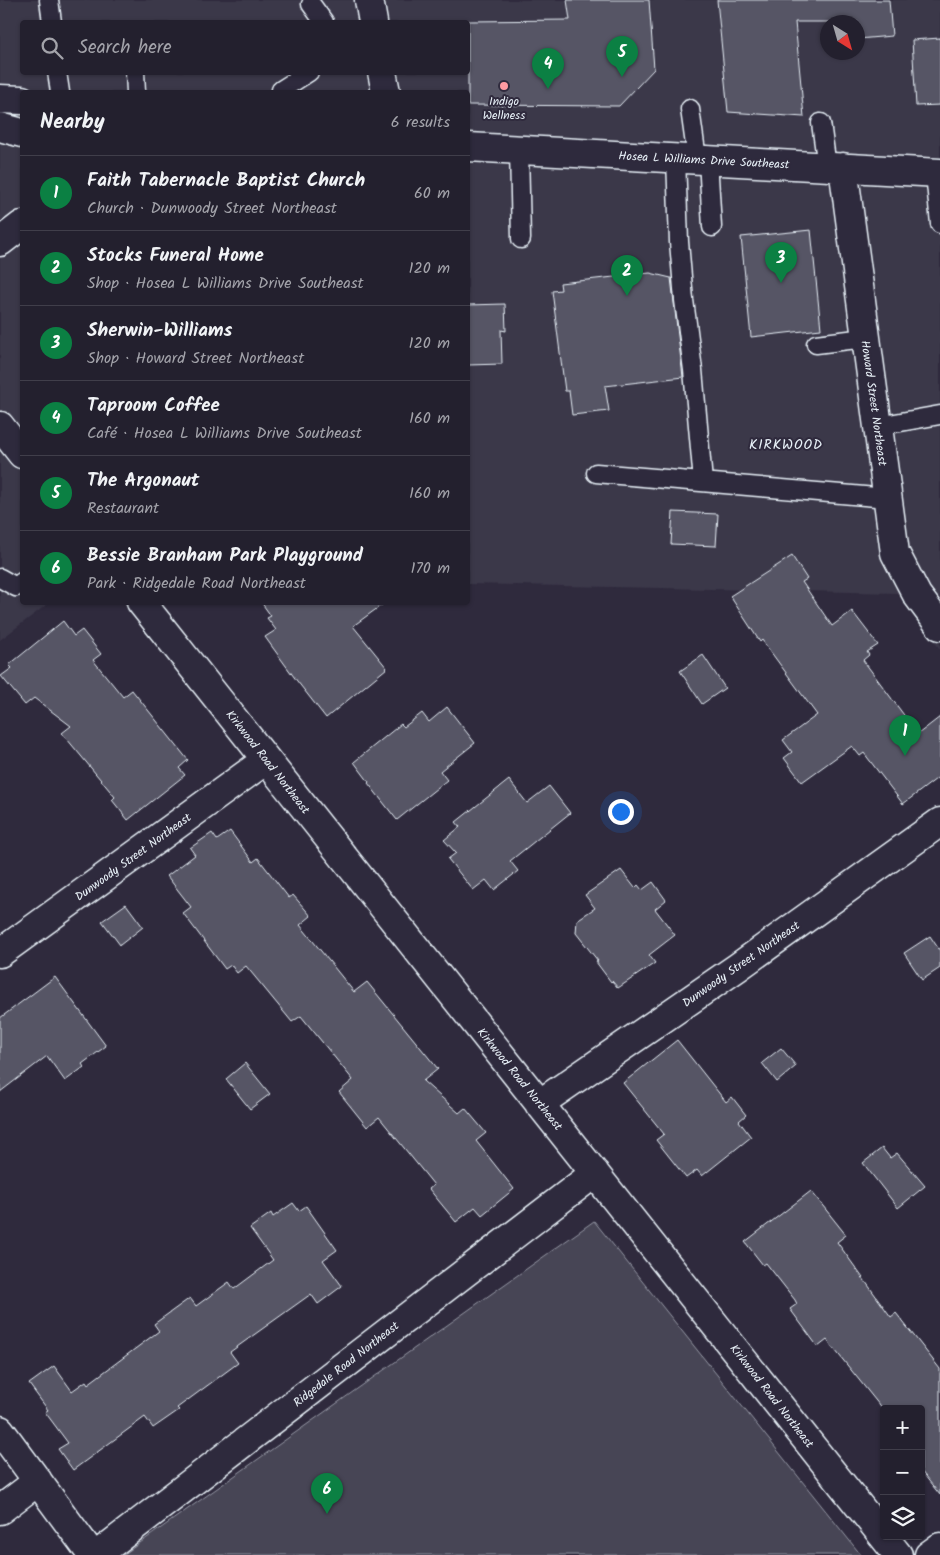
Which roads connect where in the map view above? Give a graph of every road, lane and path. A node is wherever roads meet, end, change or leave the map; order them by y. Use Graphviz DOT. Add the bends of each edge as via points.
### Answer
graph roads {
  1 [pos="49,0"];
  2 [pos="369,0"];
  3 [pos="311,4"];
  4 [pos="52,20"];
  5 [pos="323,20"];
  6 [pos="373,20"];
  7 [pos="57,75"];
  8 [pos="134,75"];
  9 [pos="304,75"];
  10 [pos="383,75"];
  11 [pos="60,90"];
  12 [pos="136,90"];
  13 [pos="281,90"];
  14 [pos="386,90"];
  15 [pos="0,100"];
  16 [pos="20,100"];
  17 [pos="690,109"];
  18 [pos="821,124"];
  19 [pos="0,127"];
  20 [pos="20,132"];
  21 [pos="470,146"];
  22 [pos="519,149"];
  23 [pos="693,159"];
  24 [pos="835,167"];
  25 [pos="937,173"];
  26 [pos="940,224"];
  27 [pos="712,226"];
  28 [pos="20,227"];
  29 [pos="522,239"];
  30 [pos="0,242"];
  31 [pos="866,338"];
  32 [pos="816,344"];
  33 [pos="940,415"];
  34 [pos="0,426"];
  35 [pos="878,426"];
  36 [pos="20,451"];
  37 [pos="596,473"];
  38 [pos="703,482"];
  39 [pos="888,498"];
  40 [pos="0,578"];
  41 [pos="20,584"];
  42 [pos="143,605"];
  43 [pos="939,624"];
  44 [pos="266,760"];
  45 [pos="940,822"];
  46 [pos="0,953"];
  47 [pos="539,1104"];
  48 [pos="594,1173"];
  49 [pos="0,1430"];
  50 [pos="38,1481"];
  51 [pos="0,1510"];
  52 [pos="940,1547"];
  53 [pos="92,1555"];
  54 [pos="97,1555"];
  55 [pos="898,1555"];
  56 [pos="929,1555"];
  1 -- 4 [label="lane"];
  2 -- 6 [label="street"];
  3 -- 5 [label="lane"];
  7 -- 11 [label="lane"];
  8 -- 12 [label="lane"];
  9 -- 13 [label="lane"];
  10 -- 14 [label="street"];
  15 -- 16 [label="street"];
  17 -- 23 [label="lane"];
  18 -- 24 [label="lane"];
  19 -- 20 [label="street"];
  21 -- 22 [label="street, Hosea L Williams Drive Southeast"];
  22 -- 23 [label="street, Hosea L Williams Drive Southeast"];
  22 -- 29 [label="lane"];
  23 -- 24 [label="street, Hosea L Williams Drive Southeast"];
  23 -- 27 [label="lane"];
  23 -- 38 [label="lane" via="678,242 694,370"];
  24 -- 25 [label="street, Hosea L Williams Drive Southeast"];
  24 -- 31 [label="street, Howard Street Northeast"];
  25 -- 26 [label="lane"];
  28 -- 30 [label="street"];
  31 -- 32 [label="lane"];
  31 -- 35 [label="street, Howard Street Northeast"];
  33 -- 35 [label="lane"];
  34 -- 36 [label="street"];
  35 -- 39 [label="street, Howard Street Northeast"];
  37 -- 38 [label="lane"];
  38 -- 39 [label="lane"];
  39 -- 43 [label="street, Howard Street Northeast" via="895,553 917,595"];
  40 -- 41 [label="lane" via="16,587"];
  42 -- 44 [label="street, Kirkwood Road Northeast"];
  44 -- 46 [label="street, Dunwoody Street Northeast"];
  44 -- 47 [label="street, Kirkwood Road Northeast"];
  45 -- 47 [label="street, Dunwoody Street Northeast"];
  47 -- 48 [label="street, Kirkwood Road Northeast"];
  48 -- 54 [label="street, Ridgedale Road Northeast"];
  48 -- 55 [label="street, Kirkwood Road Northeast"];
  49 -- 50 [label="street"];
  50 -- 51 [label="street"];
  50 -- 53 [label="street"];
  52 -- 56 [label="street"];
}
